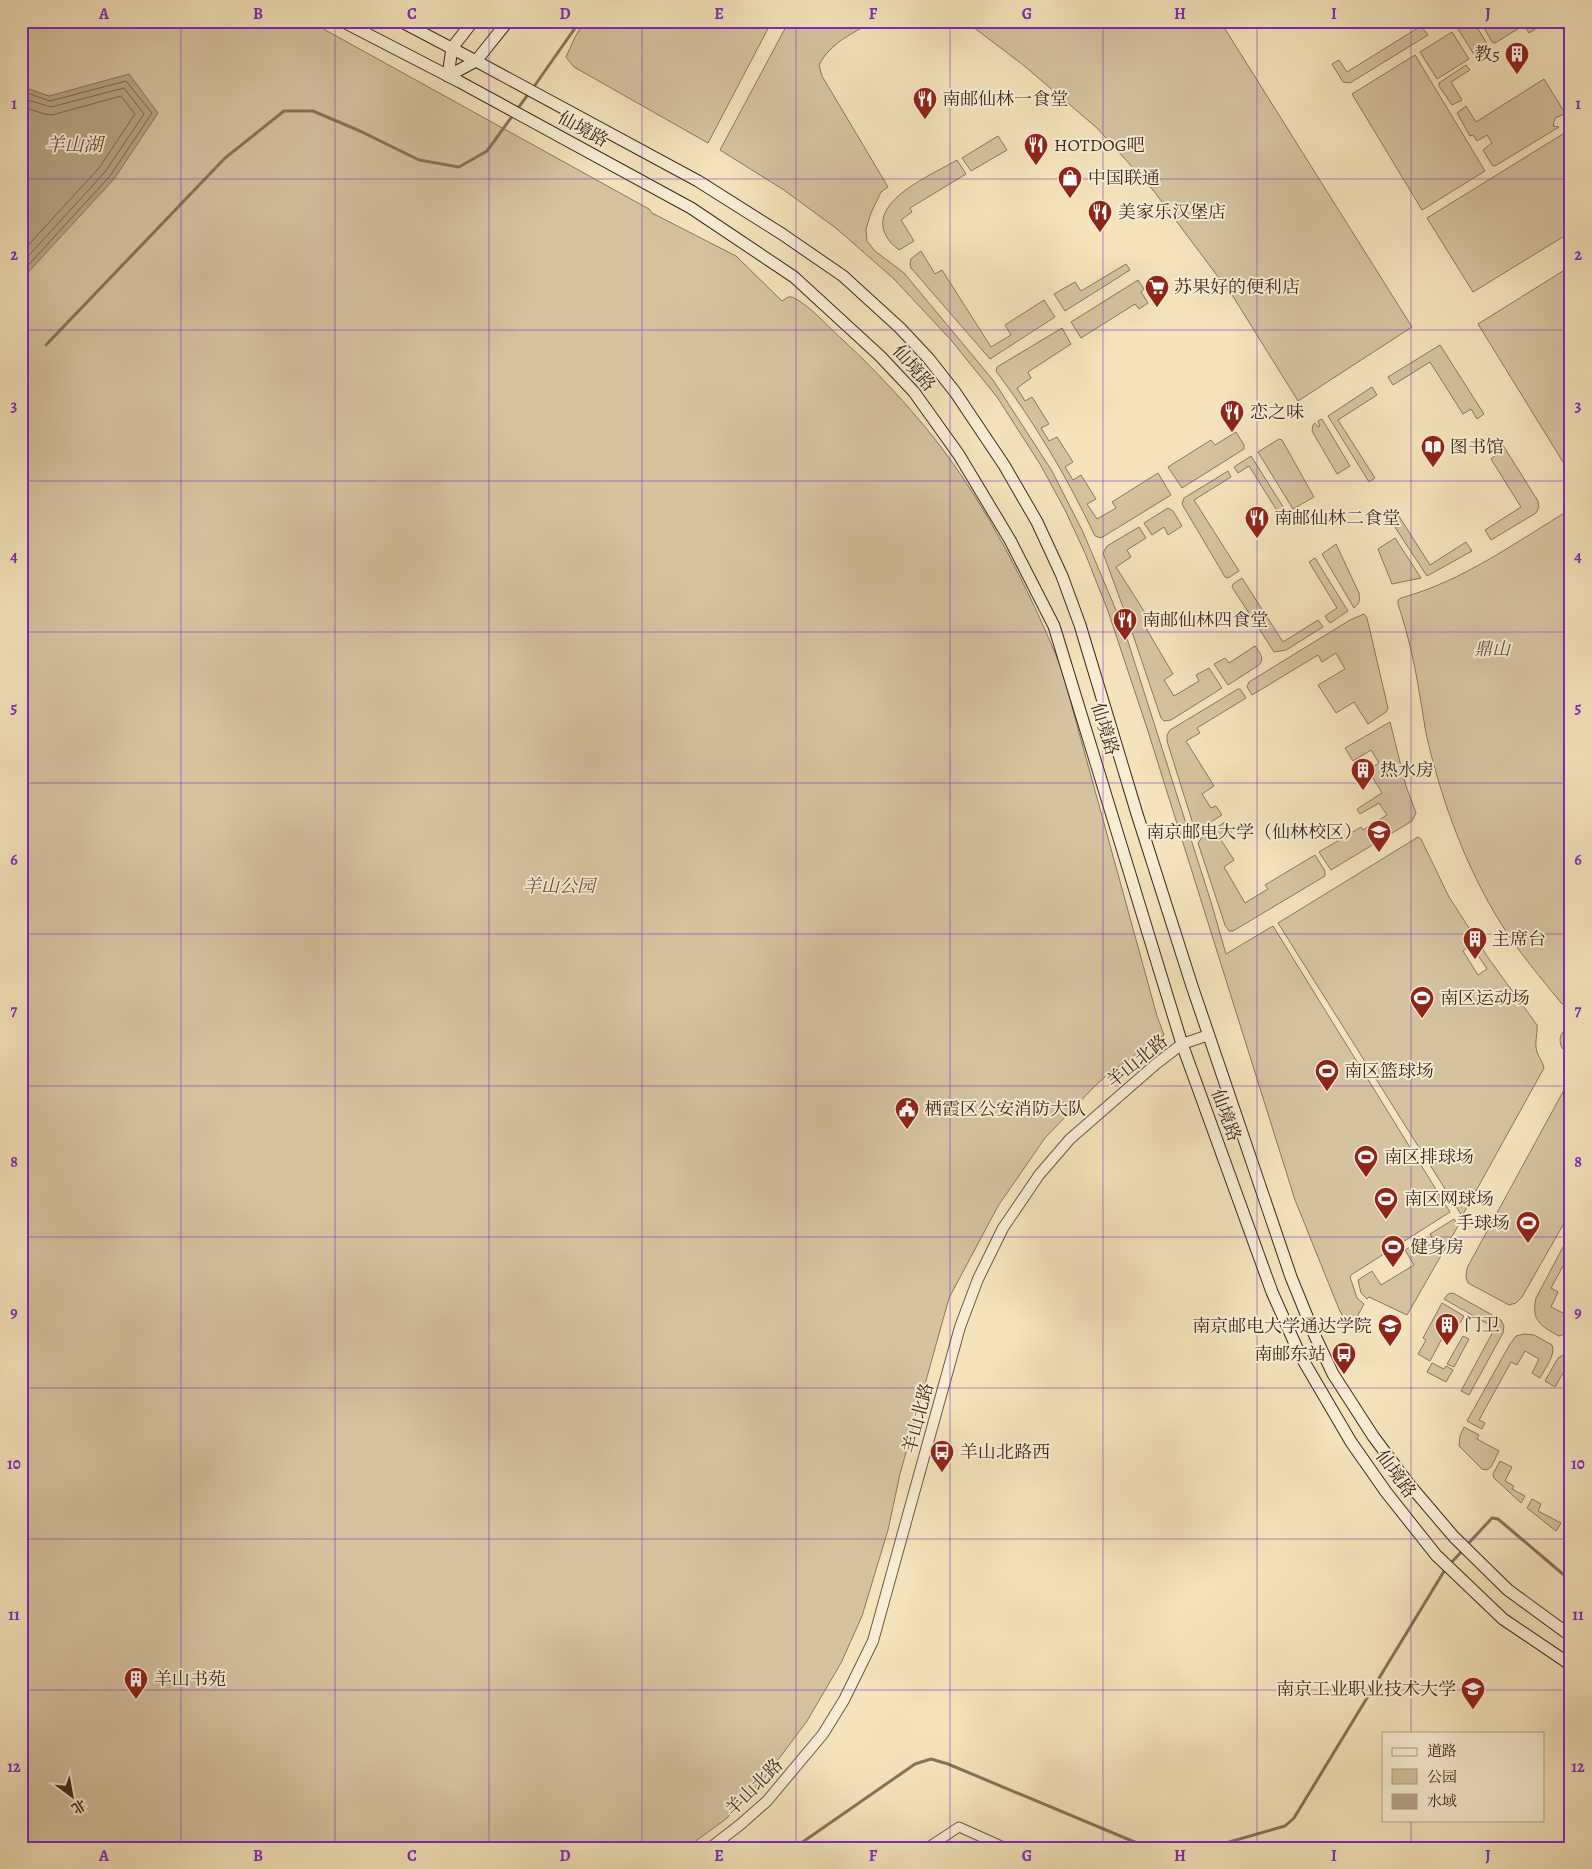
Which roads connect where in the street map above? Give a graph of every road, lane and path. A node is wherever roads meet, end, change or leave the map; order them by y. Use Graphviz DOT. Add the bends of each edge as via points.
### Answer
graph roads {
  1 [pos="342,21"];
  2 [pos="400,21"];
  3 [pos="473,21"];
  4 [pos="508,21"];
  5 [pos="452,48"];
  6 [pos="476,61"];
  7 [pos="448,76"];
  8 [pos="1209,1035"];
  9 [pos="1182,1044"];
  10 [pos="1571,1636"];
  11 [pos="1571,1665"];
  12 [pos="710,1848"];
  13 [pos="927,1848"];
  14 [pos="1006,1848"];
  1 -- 7 [label="main road, 仙境路"];
  2 -- 5 [label="main road, 仙境路"];
  3 -- 5 [label="main road"];
  4 -- 6 [label="main road"];
  5 -- 6 [label="main road, 仙境路"];
  5 -- 7 [label="main road"];
  6 -- 7 [label="main road"];
  6 -- 8 [label="main road, 仙境路" via="698,181 843,276 900,328 955,392 1009,473 1062,576"];
  7 -- 9 [label="main road, 仙境路" via="691,208 794,277 914,392 959,455 1010,540 1054,626"];
  8 -- 9 [label="street, 羊山北路"];
  8 -- 10 [label="main road, 仙境路" via="1291,1277 1333,1374 1373,1436 1454,1537 1508,1590"];
  9 -- 11 [label="main road, 仙境路" via="1265,1274 1300,1355 1351,1442 1436,1555 1503,1619"];
  9 -- 12 [label="street, 羊山北路" via="1070,1140 1040,1175 1003,1228 978,1278 960,1327 873,1641 823,1734 767,1801"];
  13 -- 14 [label="street" via="959,1827"];
}
